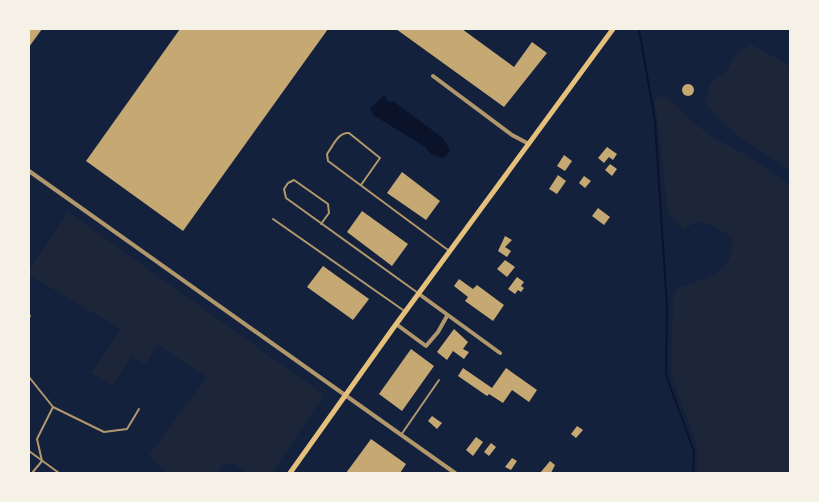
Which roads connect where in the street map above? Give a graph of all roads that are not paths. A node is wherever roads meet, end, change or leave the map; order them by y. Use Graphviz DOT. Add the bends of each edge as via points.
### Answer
graph roads {
  1 [pos="613,29"];
  2 [pos="433,76"];
  3 [pos="529,144"];
  4 [pos="29,170"];
  5 [pos="361,185"];
  6 [pos="273,219"];
  7 [pos="321,224"];
  8 [pos="450,252"];
  9 [pos="419,294"];
  10 [pos="405,312"];
  11 [pos="447,316"];
  12 [pos="396,324"];
  13 [pos="500,353"];
  14 [pos="29,378"];
  15 [pos="439,380"];
  16 [pos="345,396"];
  17 [pos="53,407"];
  18 [pos="139,409"];
  19 [pos="400,435"];
  20 [pos="29,451"];
  21 [pos="42,461"];
  22 [pos="32,473"];
  23 [pos="59,473"];
  24 [pos="290,473"];
  25 [pos="455,473"];
  1 -- 3 [label="main road"];
  2 -- 3 [label="street"];
  3 -- 8 [label="main road"];
  4 -- 16 [label="street"];
  5 -- 5 [label="lane" via="327,158 341,134 349,133 380,158"];
  5 -- 8 [label="lane"];
  6 -- 10 [label="lane"];
  7 -- 7 [label="lane" via="286,198 284,189 288,182 294,180 328,204 329,213"];
  7 -- 9 [label="lane"];
  8 -- 9 [label="main road"];
  9 -- 10 [label="main road"];
  9 -- 11 [label="street"];
  10 -- 12 [label="main road"];
  11 -- 12 [label="street" via="426,346"];
  11 -- 13 [label="street"];
  12 -- 16 [label="main road"];
  14 -- 17 [label="lane"];
  15 -- 19 [label="lane"];
  16 -- 19 [label="street"];
  16 -- 24 [label="main road"];
  17 -- 18 [label="lane" via="104,432 127,429"];
  17 -- 21 [label="lane" via="36,439"];
  19 -- 25 [label="street"];
  20 -- 21 [label="lane"];
  21 -- 22 [label="lane"];
  21 -- 23 [label="lane"];
}
